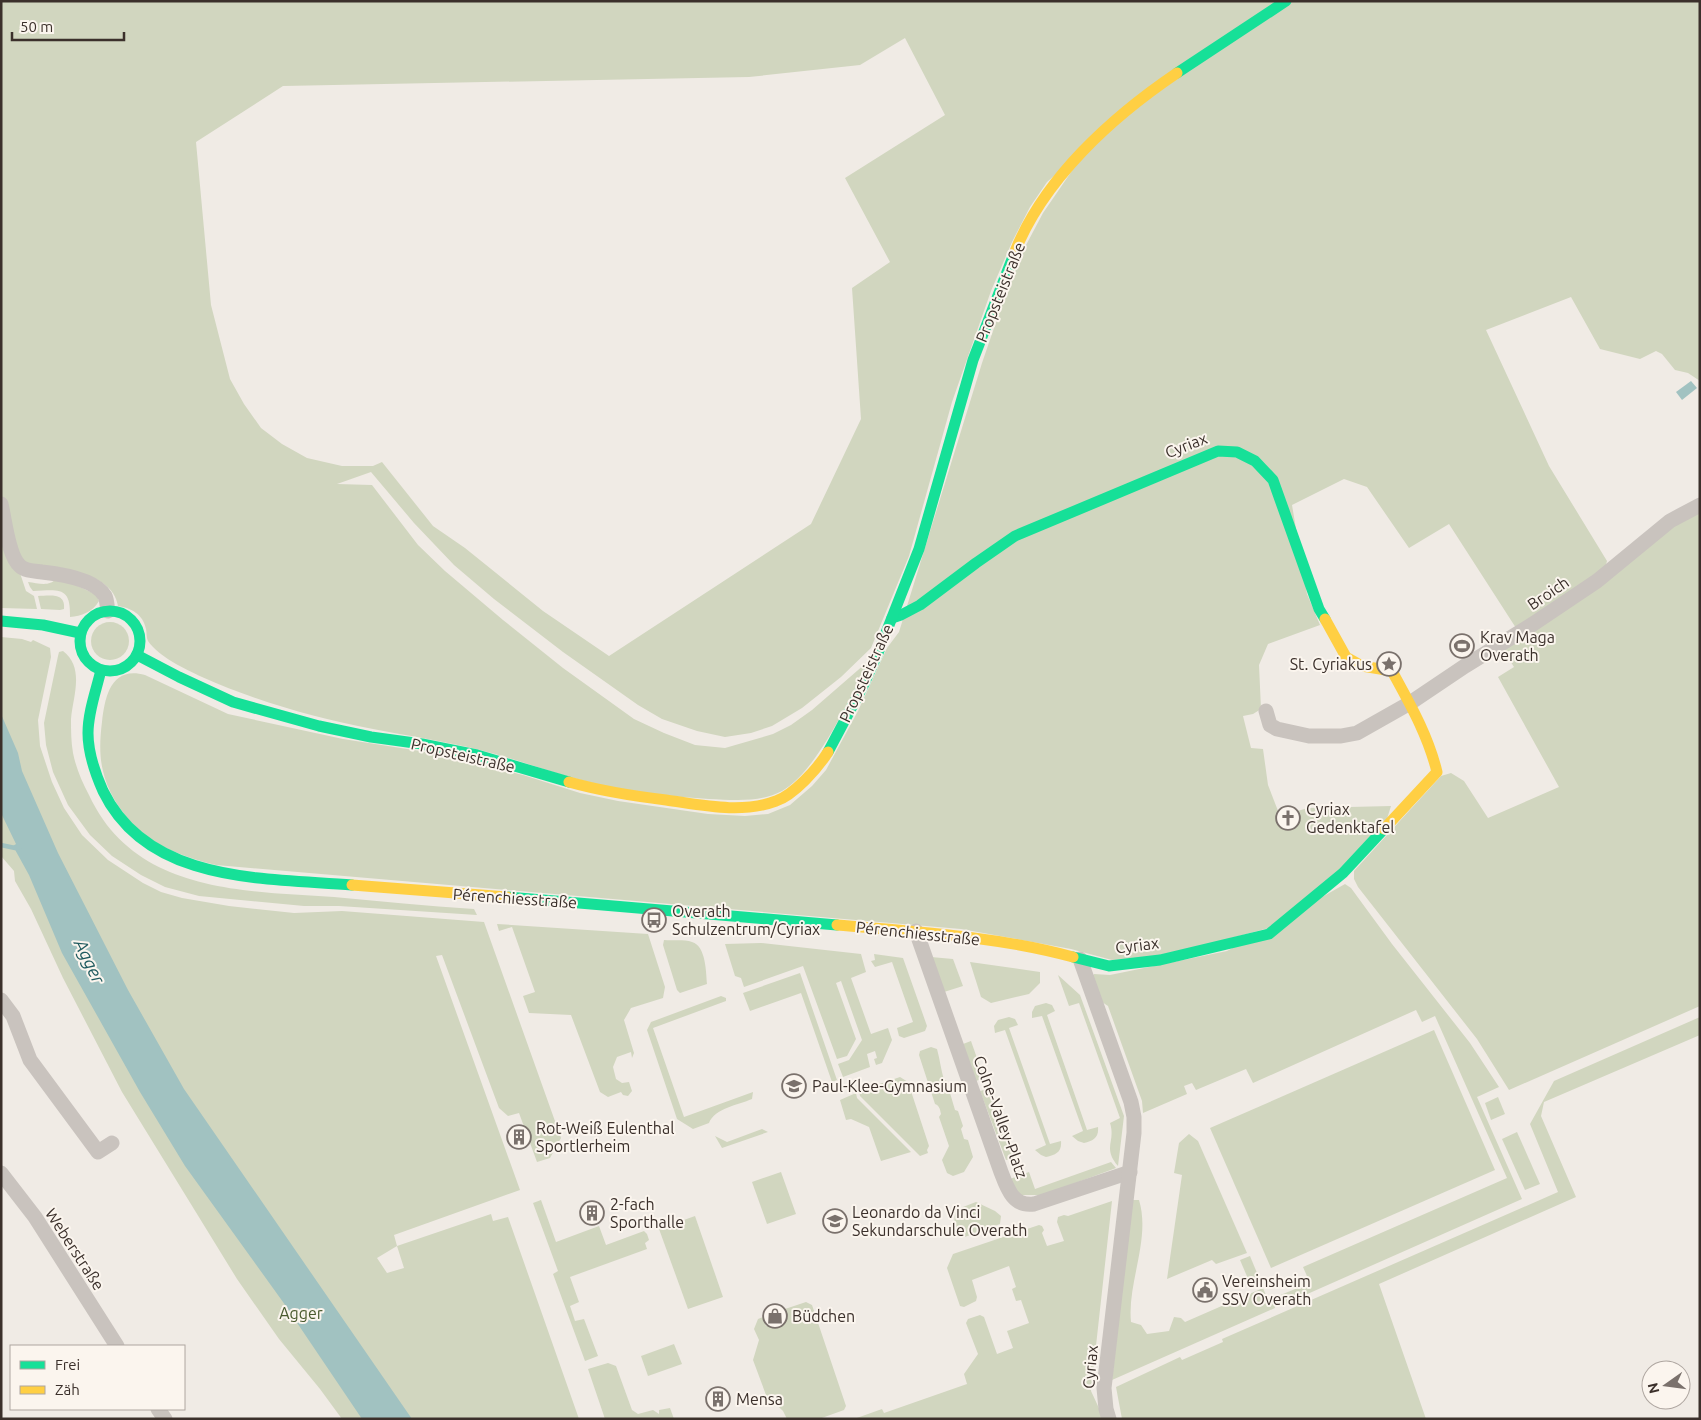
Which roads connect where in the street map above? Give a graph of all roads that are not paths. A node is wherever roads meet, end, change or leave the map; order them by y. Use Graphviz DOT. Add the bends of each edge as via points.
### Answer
graph roads {
  1 [pos="1286,1"];
  2 [pos="1,504"];
  3 [pos="1700,505"];
  4 [pos="108,611"];
  5 [pos="892,618"];
  6 [pos="1,621"];
  7 [pos="80,633"];
  8 [pos="137,655"];
  9 [pos="101,670"];
  10 [pos="1410,703"];
  11 [pos="1266,711"];
  12 [pos="916,931"];
  13 [pos="1080,958"];
  14 [pos="1,1000"];
  15 [pos="112,1143"];
  16 [pos="1130,1172"];
  17 [pos="1,1173"];
  18 [pos="116,1345"];
  19 [pos="1109,1419"];
  1 -- 5 [label="street, Propsteistraße" via="1148,92 1093,141 1050,188 1035,211 1014,254 973,360 919,549"];
  2 -- 4 [label="street" via="12,551 21,567 85,580 105,596"];
  3 -- 10 [label="street, Broich" via="1670,521 1597,581"];
  4 -- 7 [label="street" via="94,615"];
  4 -- 8 [label="street" via="124,614 138,627 140,644"];
  5 -- 8 [label="street, Propsteistraße" via="864,686 826,756 812,774 797,789 777,801 724,808 616,793 477,756 319,726 233,702"];
  5 -- 10 [label="street, Cyriax" via="932,597 1015,536 1218,451 1237,452 1255,461 1273,480 1319,609 1346,657 1362,666 1392,671"];
  6 -- 7 [label="street" via="22,621"];
  7 -- 9 [label="street" via="84,658"];
  8 -- 9 [label="street" via="122,669"];
  9 -- 12 [label="street, Pérenchiesstraße" via="88,730 95,772 107,801 122,822 147,845 168,858 200,869 243,876"];
  10 -- 11 [label="street" via="1357,733 1341,736 1309,736 1277,729 1270,724"];
  10 -- 13 [label="street, Cyriax" via="1433,752 1437,772 1343,873 1268,934 1160,960 1109,966"];
  12 -- 13 [label="street, Pérenchiesstraße" via="1040,948"];
  12 -- 16 [label="street, Colne-Valley-Platz" via="1004,1181 1013,1198 1027,1205 1034,1204"];
  13 -- 16 [label="street, Cyriax" via="1131,1102 1134,1117"];
  14 -- 15 [label="street" via="13,1016 30,1060 98,1152"];
  16 -- 19 [label="street, Cyriax" via="1104,1388"];
  17 -- 18 [label="street, Weberstraße" via="35,1217"];
}
